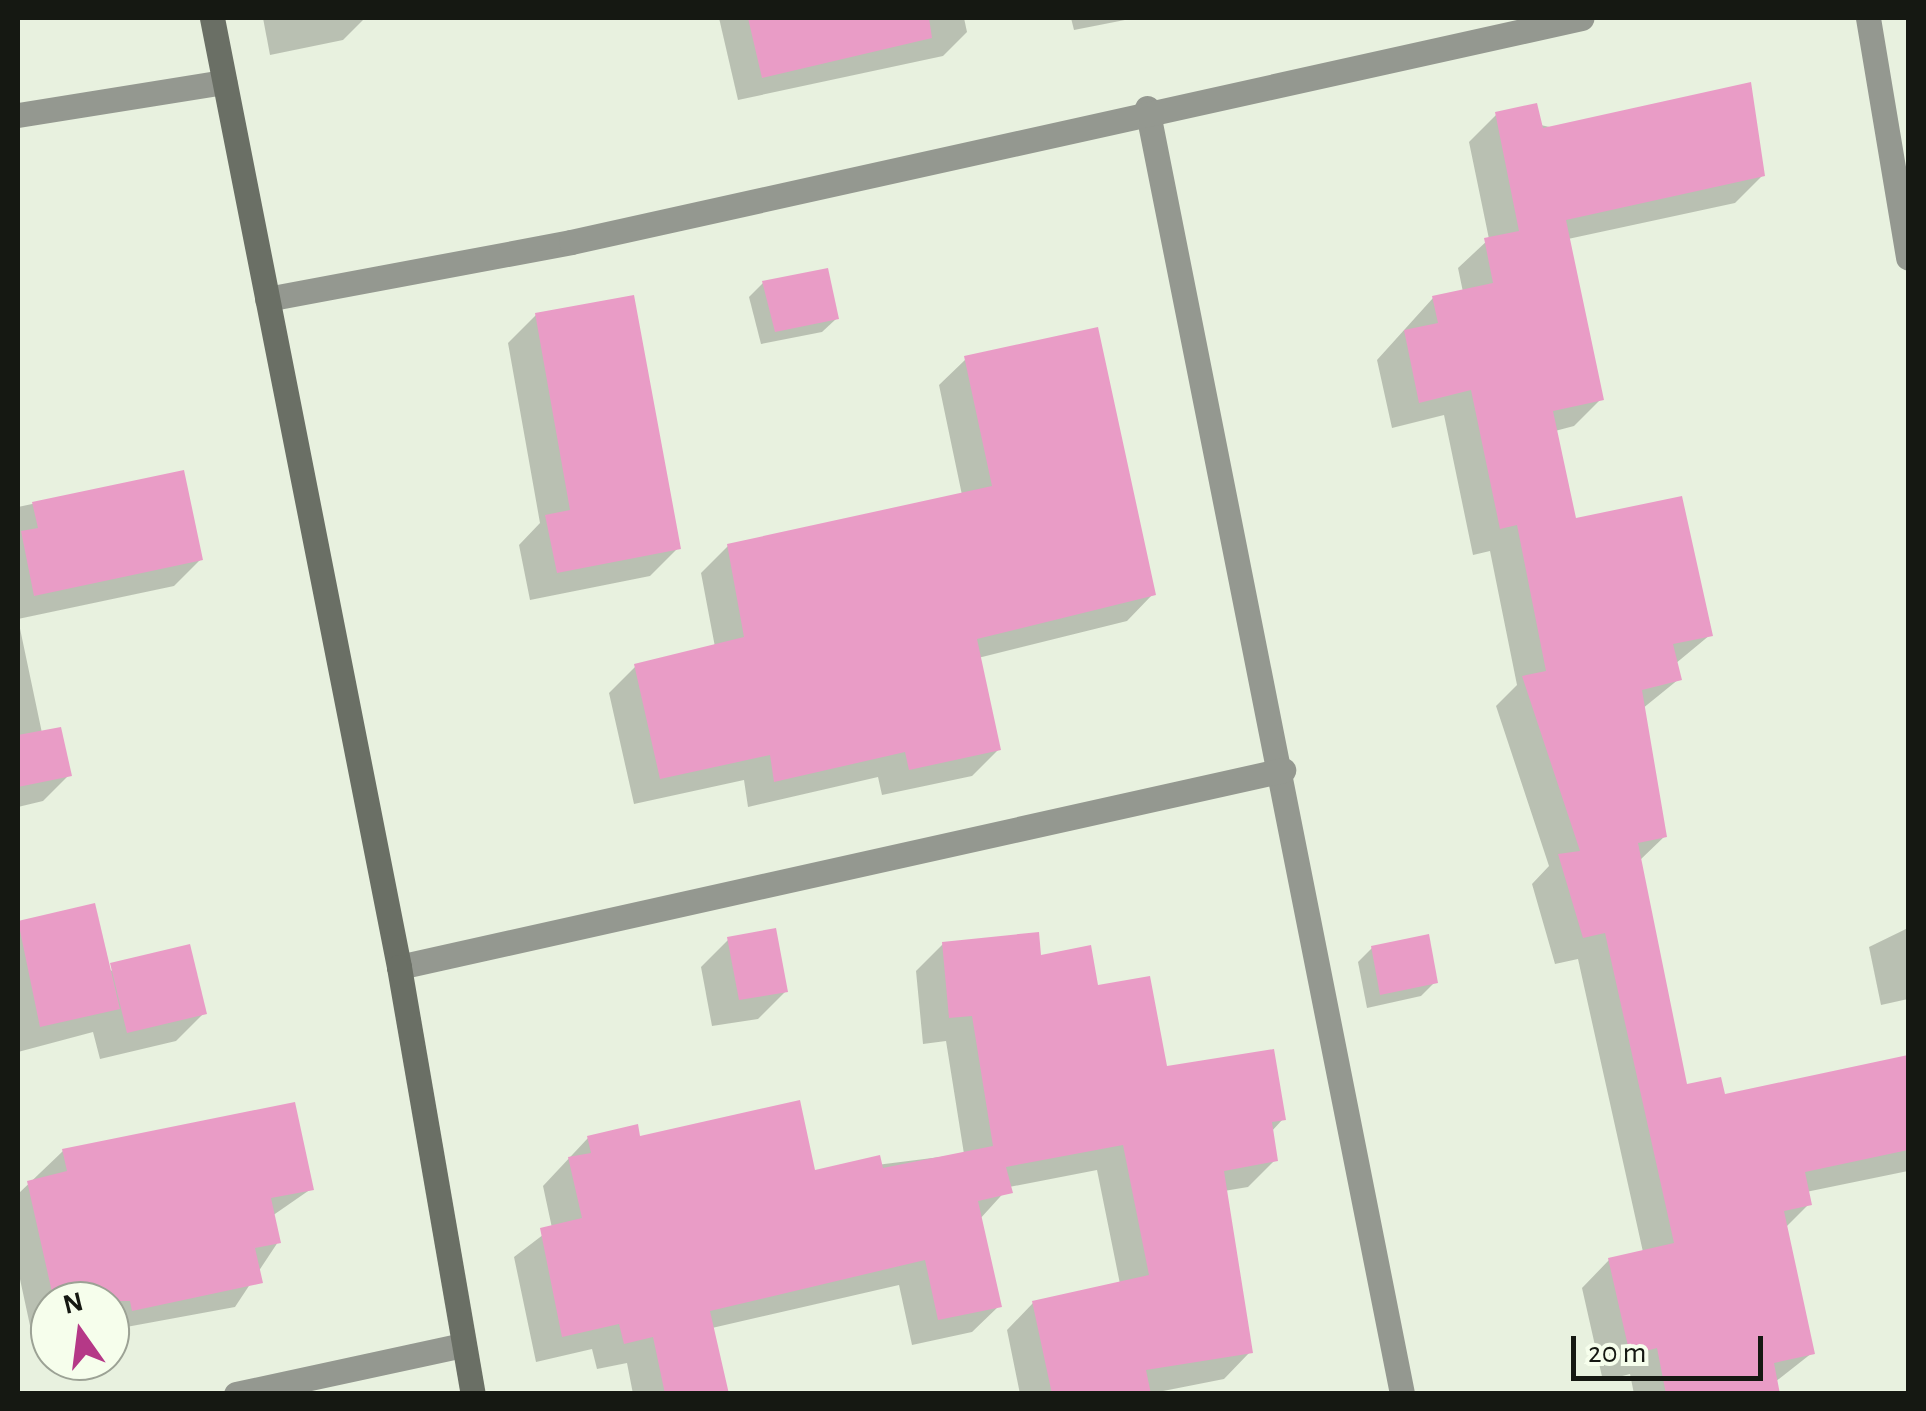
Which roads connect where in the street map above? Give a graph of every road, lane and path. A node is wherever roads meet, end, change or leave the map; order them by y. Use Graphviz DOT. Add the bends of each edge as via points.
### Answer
graph roads {
  1 [pos="212,18"];
  2 [pos="1581,18"];
  3 [pos="1868,18"];
  4 [pos="224,82"];
  5 [pos="1147,108"];
  6 [pos="18,115"];
  7 [pos="1908,258"];
  8 [pos="268,299"];
  9 [pos="1283,770"];
  10 [pos="399,967"];
  11 [pos="463,1345"];
  12 [pos="236,1394"];
  13 [pos="473,1394"];
  14 [pos="1402,1394"];
  1 -- 4 [label="street"];
  2 -- 5 [label="street"];
  3 -- 7 [label="street"];
  4 -- 6 [label="street"];
  4 -- 8 [label="street"];
  5 -- 8 [label="street" via="571,242"];
  5 -- 9 [label="street"];
  8 -- 10 [label="street"];
  9 -- 10 [label="street"];
  9 -- 14 [label="street"];
  10 -- 11 [label="street"];
  11 -- 12 [label="street"];
  11 -- 13 [label="street"];
}
